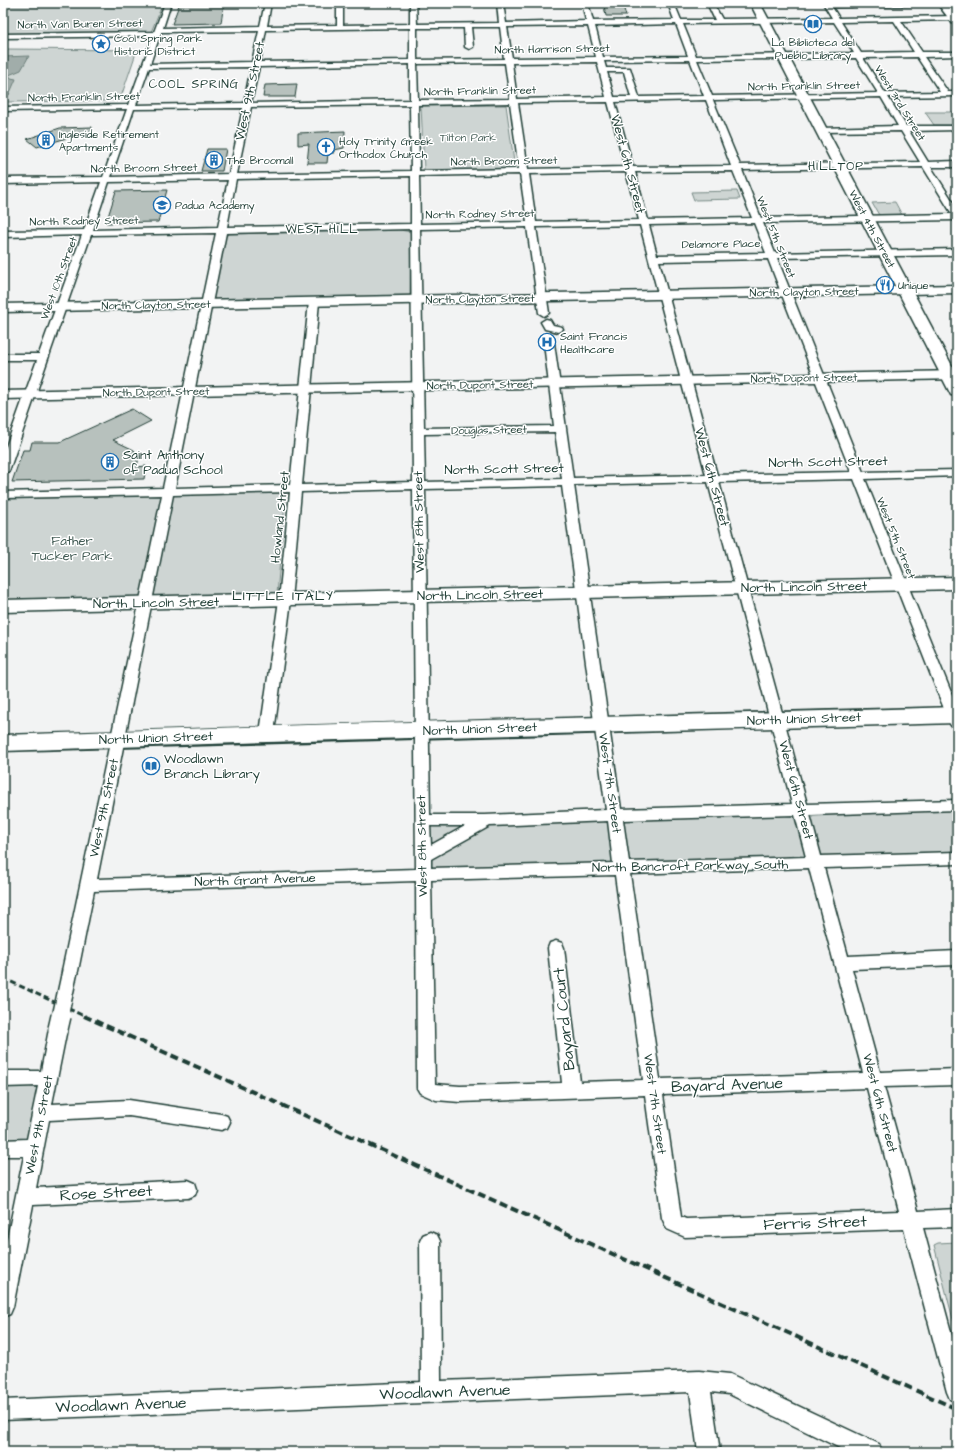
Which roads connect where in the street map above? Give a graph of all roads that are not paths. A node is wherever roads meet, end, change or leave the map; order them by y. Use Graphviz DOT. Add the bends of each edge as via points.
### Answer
graph roads {
  1 [pos="168,3"];
  2 [pos="268,3"];
  3 [pos="340,3"];
  4 [pos="413,3"];
  5 [pos="500,3"];
  6 [pos="585,3"];
  7 [pos="671,3"];
  8 [pos="710,3"];
  9 [pos="755,3"];
  10 [pos="942,3"];
  11 [pos="826,4"];
  12 [pos="896,19"];
  13 [pos="956,19"];
  14 [pos="764,20"];
  15 [pos="836,20"];
  16 [pos="719,21"];
  17 [pos="678,22"];
  18 [pos="590,23"];
  19 [pos="503,24"];
  20 [pos="468,25"];
  21 [pos="413,26"];
  22 [pos="340,27"];
  23 [pos="263,28"];
  24 [pos="159,32"];
  25 [pos="3,36"];
  26 [pos="469,47"];
  27 [pos="920,54"];
  28 [pos="957,54"];
  29 [pos="857,56"];
  30 [pos="783,57"];
  31 [pos="693,58"];
  32 [pos="508,61"];
  33 [pos="414,62"];
  34 [pos="256,64"];
  35 [pos="601,65"];
  36 [pos="147,66"];
  37 [pos="946,94"];
  38 [pos="957,94"];
  39 [pos="882,96"];
  40 [pos="803,97"];
  41 [pos="709,98"];
  42 [pos="636,99"];
  43 [pos="610,100"];
  44 [pos="514,101"];
  45 [pos="414,103"];
  46 [pos="247,105"];
  47 [pos="133,107"];
  48 [pos="6,109"];
  49 [pos="3,119"];
  50 [pos="957,128"];
  51 [pos="903,129"];
  52 [pos="820,130"];
  53 [pos="957,164"];
  54 [pos="926,165"];
  55 [pos="839,166"];
  56 [pos="736,168"];
  57 [pos="629,170"];
  58 [pos="524,172"];
  59 [pos="415,174"];
  60 [pos="233,177"];
  61 [pos="107,179"];
  62 [pos="3,181"];
  63 [pos="957,216"];
  64 [pos="867,219"];
  65 [pos="757,221"];
  66 [pos="643,223"];
  67 [pos="531,225"];
  68 [pos="416,227"];
  69 [pos="222,230"];
  70 [pos="88,233"];
  71 [pos="3,234"];
  72 [pos="957,252"];
  73 [pos="885,253"];
  74 [pos="771,255"];
  75 [pos="653,258"];
  76 [pos="957,289"];
  77 [pos="904,290"];
  78 [pos="786,292"];
  79 [pos="663,295"];
  80 [pos="541,297"];
  81 [pos="417,300"];
  82 [pos="314,302"];
  83 [pos="207,304"];
  84 [pos="62,307"];
  85 [pos="3,308"];
  86 [pos="558,329"];
  87 [pos="550,343"];
  88 [pos="3,357"];
  89 [pos="44,357"];
  90 [pos="953,375"];
  91 [pos="820,378"];
  92 [pos="686,381"];
  93 [pos="554,384"];
  94 [pos="417,387"];
  95 [pos="306,389"];
  96 [pos="957,391"];
  97 [pos="189,392"];
  98 [pos="30,395"];
  99 [pos="3,396"];
  100 [pos="560,429"];
  101 [pos="418,431"];
  102 [pos="3,471"];
  103 [pos="957,473"];
  104 [pos="858,475"];
  105 [pos="712,478"];
  106 [pos="567,482"];
  107 [pos="418,485"];
  108 [pos="297,488"];
  109 [pos="168,491"];
  110 [pos="3,495"];
  111 [pos="957,583"];
  112 [pos="902,585"];
  113 [pos="742,589"];
  114 [pos="583,592"];
  115 [pos="420,596"];
  116 [pos="285,600"];
  117 [pos="146,603"];
  118 [pos="3,606"];
  119 [pos="956,718"];
  120 [pos="777,720"];
  121 [pos="602,725"];
  122 [pos="421,731"];
  123 [pos="268,733"];
  124 [pos="118,740"];
  125 [pos="3,743"];
  126 [pos="957,805"];
  127 [pos="801,810"];
  128 [pos="614,815"];
  129 [pos="422,820"];
  130 [pos="485,821"];
  131 [pos="422,857"];
  132 [pos="957,858"];
  133 [pos="816,864"];
  134 [pos="622,867"];
  135 [pos="422,874"];
  136 [pos="88,885"];
  137 [pos="556,948"];
  138 [pos="957,958"];
  139 [pos="842,962"];
  140 [pos="957,1077"];
  141 [pos="48,1078"];
  142 [pos="3,1079"];
  143 [pos="873,1080"];
  144 [pos="426,1088"];
  145 [pos="653,1088"];
  146 [pos="572,1090"];
  147 [pos="41,1112"];
  148 [pos="221,1122"];
  149 [pos="34,1147"];
  150 [pos="3,1148"];
  151 [pos="188,1189"];
  152 [pos="24,1197"];
  153 [pos="957,1218"];
  154 [pos="911,1219"];
  155 [pos="674,1222"];
  156 [pos="430,1241"];
  157 [pos="3,1307"];
  158 [pos="699,1381"];
  159 [pos="955,1386"];
  160 [pos="431,1392"];
  161 [pos="3,1410"];
  162 [pos="709,1452"];
  163 [pos="871,1452"];
  1 -- 24 [label="street, West 10th Street"];
  2 -- 23 [label="street, West 9th Street"];
  3 -- 22 [label="street"];
  4 -- 21 [label="street, West 8th Street"];
  5 -- 19 [label="street"];
  6 -- 18 [label="street, West 6th Street"];
  7 -- 17 [label="street, West 5th Street"];
  8 -- 16 [label="street"];
  9 -- 14 [label="main road, West 4th Street"];
  10 -- 11 [label="street"];
  10 -- 13 [label="main road"];
  11 -- 15 [label="street, West 3rd Street"];
  12 -- 13 [label="street, North Van Buren Street"];
  12 -- 15 [label="street, North Van Buren Street"];
  12 -- 27 [label="street"];
  14 -- 15 [label="street, North Van Buren Street"];
  14 -- 16 [label="street, North Van Buren Street"];
  14 -- 30 [label="main road, West 4th Street"];
  15 -- 29 [label="street, West 3rd Street"];
  16 -- 17 [label="street, North Van Buren Street"];
  17 -- 18 [label="street, North Van Buren Street"];
  17 -- 31 [label="street, West 5th Street"];
  18 -- 19 [label="street, North Van Buren Street"];
  18 -- 35 [label="street, West 6th Street"];
  19 -- 20 [label="street, North Van Buren Street"];
  19 -- 32 [label="street"];
  20 -- 21 [label="street, North Van Buren Street"];
  20 -- 26 [label="street"];
  21 -- 22 [label="street, North Van Buren Street"];
  21 -- 33 [label="street, West 8th Street"];
  22 -- 23 [label="street, North Van Buren Street"];
  23 -- 24 [label="street, North Van Buren Street"];
  23 -- 34 [label="street, West 9th Street"];
  24 -- 25 [label="street, North Van Buren Street"];
  24 -- 36 [label="street, West 10th Street"];
  27 -- 28 [label="street, North Harrison Street"];
  27 -- 29 [label="street, North Harrison Street"];
  27 -- 37 [label="street"];
  29 -- 30 [label="street, North Harrison Street"];
  29 -- 39 [label="street, West 3rd Street"];
  30 -- 31 [label="street, North Harrison Street"];
  30 -- 40 [label="main road, West 4th Street"];
  31 -- 35 [label="street, North Harrison Street"];
  31 -- 41 [label="street, West 5th Street"];
  32 -- 33 [label="street, North Harrison Street"];
  32 -- 35 [label="street, North Harrison Street"];
  32 -- 44 [label="street"];
  33 -- 34 [label="street, North Harrison Street"];
  33 -- 45 [label="street, West 8th Street"];
  34 -- 36 [label="street, North Harrison Street"];
  34 -- 46 [label="street, West 9th Street"];
  35 -- 42 [label="street" via="627,70"];
  35 -- 43 [label="street, West 6th Street"];
  36 -- 47 [label="street, West 10th Street"];
  37 -- 38 [label="street, North Franklin Street"];
  37 -- 39 [label="street, North Franklin Street"];
  39 -- 40 [label="street, North Franklin Street"];
  39 -- 51 [label="street, West 3rd Street"];
  40 -- 41 [label="street, North Franklin Street"];
  40 -- 52 [label="main road, West 4th Street"];
  41 -- 42 [label="street, North Franklin Street"];
  41 -- 56 [label="street, West 5th Street"];
  42 -- 43 [label="street, North Franklin Street"];
  43 -- 44 [label="street, North Franklin Street"];
  43 -- 57 [label="street, West 6th Street"];
  44 -- 45 [label="street, North Franklin Street"];
  44 -- 58 [label="street"];
  45 -- 46 [label="street, North Franklin Street"];
  45 -- 59 [label="street, West 8th Street"];
  46 -- 47 [label="street, North Franklin Street"];
  46 -- 60 [label="street, West 9th Street"];
  47 -- 48 [label="street, North Franklin Street"];
  47 -- 61 [label="street, West 10th Street"];
  48 -- 49 [label="street"];
  50 -- 51 [label="street"];
  51 -- 52 [label="street"];
  51 -- 54 [label="street, West 3rd Street"];
  52 -- 55 [label="main road, West 4th Street"];
  53 -- 54 [label="street, North Broom Street"];
  54 -- 55 [label="street, North Broom Street"];
  54 -- 63 [label="street, West 3rd Street"];
  55 -- 56 [label="street, North Broom Street"];
  55 -- 64 [label="main road, West 4th Street"];
  56 -- 57 [label="street, North Broom Street"];
  56 -- 65 [label="street, West 5th Street"];
  57 -- 58 [label="street, North Broom Street"];
  57 -- 66 [label="street, West 6th Street"];
  58 -- 59 [label="street, North Broom Street"];
  58 -- 67 [label="street"];
  59 -- 60 [label="street, North Broom Street"];
  59 -- 68 [label="street, West 8th Street"];
  60 -- 61 [label="street, North Broom Street"];
  60 -- 69 [label="street, West 9th Street"];
  61 -- 62 [label="street, North Broom Street"];
  61 -- 70 [label="street, West 10th Street"];
  63 -- 64 [label="street, North Rodney Street"];
  64 -- 65 [label="street, North Rodney Street"];
  64 -- 73 [label="main road, West 4th Street"];
  65 -- 66 [label="street, North Rodney Street"];
  65 -- 74 [label="street, West 5th Street"];
  66 -- 67 [label="street, North Rodney Street"];
  66 -- 75 [label="street, West 6th Street"];
  67 -- 68 [label="street, North Rodney Street"];
  67 -- 80 [label="street"];
  68 -- 69 [label="street, North Rodney Street"];
  68 -- 81 [label="street, West 8th Street"];
  69 -- 70 [label="street, North Rodney Street"];
  69 -- 83 [label="street, West 9th Street"];
  70 -- 71 [label="street, North Rodney Street"];
  70 -- 84 [label="street, West 10th Street"];
  72 -- 73 [label="street, Delamore Place"];
  73 -- 74 [label="street, Delamore Place"];
  73 -- 77 [label="main road, West 4th Street"];
  74 -- 75 [label="street, Delamore Place"];
  74 -- 78 [label="street, West 5th Street"];
  75 -- 79 [label="street, West 6th Street"];
  76 -- 77 [label="street, North Clayton Street"];
  77 -- 78 [label="street, North Clayton Street"];
  77 -- 90 [label="main road, West 4th Street"];
  78 -- 79 [label="street, North Clayton Street"];
  78 -- 91 [label="street, West 5th Street"];
  79 -- 80 [label="street, North Clayton Street"];
  79 -- 92 [label="street, West 6th Street"];
  80 -- 81 [label="street, North Clayton Street"];
  80 -- 86 [label="street" via="549,327"];
  81 -- 82 [label="street, North Clayton Street"];
  81 -- 94 [label="street, West 8th Street"];
  82 -- 83 [label="street, North Clayton Street"];
  82 -- 95 [label="street, Howland Street"];
  83 -- 84 [label="street, North Clayton Street"];
  83 -- 97 [label="street, West 9th Street"];
  84 -- 85 [label="street, North Clayton Street"];
  84 -- 89 [label="street, West 10th Street"];
  87 -- 93 [label="street, West 7th Street"];
  88 -- 89 [label="street"];
  89 -- 98 [label="street, West 10th Street"];
  90 -- 91 [label="street, North Dupont Street"];
  90 -- 96 [label="main road, West 4th Street"];
  91 -- 92 [label="street, North Dupont Street"];
  91 -- 104 [label="street, West 5th Street"];
  92 -- 93 [label="street, North Dupont Street"];
  92 -- 105 [label="street, West 6th Street"];
  93 -- 94 [label="street, North Dupont Street"];
  93 -- 100 [label="street, West 7th Street"];
  94 -- 95 [label="street, North Dupont Street"];
  94 -- 101 [label="street, West 8th Street"];
  95 -- 97 [label="street, North Dupont Street"];
  95 -- 108 [label="street, Howland Street"];
  97 -- 98 [label="street, North Dupont Street"];
  97 -- 109 [label="street, West 9th Street"];
  98 -- 99 [label="street, North Dupont Street"];
  98 -- 102 [label="street, West 10th Street"];
  100 -- 101 [label="street, Douglas Street"];
  100 -- 106 [label="street, West 7th Street"];
  101 -- 107 [label="street, West 8th Street"];
  103 -- 104 [label="street, North Scott Street"];
  104 -- 105 [label="street, North Scott Street"];
  104 -- 112 [label="street, West 5th Street"];
  105 -- 106 [label="street, North Scott Street"];
  105 -- 113 [label="street, West 6th Street"];
  106 -- 107 [label="street, North Scott Street"];
  106 -- 114 [label="street, West 7th Street"];
  107 -- 108 [label="street, North Scott Street"];
  107 -- 115 [label="street, West 8th Street"];
  108 -- 109 [label="street, North Scott Street"];
  108 -- 116 [label="street, Howland Street"];
  109 -- 110 [label="street, North Scott Street"];
  109 -- 117 [label="street, West 9th Street"];
  111 -- 112 [label="main road, North Lincoln Street"];
  112 -- 113 [label="main road, North Lincoln Street"];
  112 -- 119 [label="street, West 5th Street"];
  113 -- 114 [label="main road, North Lincoln Street"];
  113 -- 120 [label="street, West 6th Street"];
  114 -- 115 [label="main road, North Lincoln Street"];
  114 -- 121 [label="street, West 7th Street"];
  115 -- 116 [label="main road, North Lincoln Street"];
  115 -- 122 [label="street, West 8th Street"];
  116 -- 117 [label="main road, North Lincoln Street"];
  116 -- 123 [label="street, Howland Street"];
  117 -- 118 [label="main road, North Lincoln Street"];
  117 -- 124 [label="street, West 9th Street"];
  119 -- 120 [label="main road, North Union Street"];
  120 -- 121 [label="main road, North Union Street"];
  120 -- 127 [label="street, West 6th Street"];
  121 -- 122 [label="main road, North Union Street"];
  121 -- 128 [label="street, West 7th Street"];
  122 -- 123 [label="main road, North Union Street"];
  122 -- 129 [label="street, West 8th Street"];
  123 -- 124 [label="main road, North Union Street"];
  124 -- 125 [label="main road, North Union Street"];
  124 -- 136 [label="street, West 9th Street"];
  126 -- 127 [label="street"];
  127 -- 128 [label="street"];
  127 -- 133 [label="street, West 6th Street"];
  128 -- 130 [label="street"];
  128 -- 134 [label="street, West 7th Street"];
  129 -- 130 [label="street"];
  129 -- 131 [label="street, West 8th Street"];
  130 -- 131 [label="street"];
  131 -- 135 [label="street, West 8th Street"];
  132 -- 133 [label="street, North Bancroft Parkway South"];
  133 -- 134 [label="street, North Bancroft Parkway South"];
  133 -- 139 [label="street, West 6th Street"];
  134 -- 135 [label="street, North Bancroft Parkway South"];
  134 -- 145 [label="street, West 7th Street"];
  135 -- 136 [label="street, North Grant Avenue"];
  135 -- 144 [label="street, West 8th Street"];
  136 -- 141 [label="street, West 9th Street, bridge"];
  137 -- 146 [label="street, Bayard Court"];
  138 -- 139 [label="street"];
  139 -- 143 [label="street, West 6th Street"];
  140 -- 143 [label="street, Bayard Avenue"];
  141 -- 142 [label="street"];
  141 -- 147 [label="street, West 9th Street"];
  143 -- 145 [label="street, Bayard Avenue"];
  143 -- 154 [label="street, West 6th Street"];
  144 -- 146 [label="street, Bayard Avenue" via="436,1092 460,1094"];
  145 -- 146 [label="street, Bayard Avenue"];
  145 -- 155 [label="street, West 7th Street" via="670,1212"];
  147 -- 148 [label="street" via="129,1108"];
  147 -- 149 [label="street, West 9th Street"];
  149 -- 150 [label="street"];
  149 -- 152 [label="street, West 9th Street"];
  151 -- 152 [label="street, Rose Street"];
  152 -- 157 [label="street, West 9th Street"];
  153 -- 154 [label="street, Ferris Street"];
  154 -- 155 [label="street, Ferris Street" via="685,1228"];
  154 -- 159 [label="street, West 6th Street"];
  156 -- 160 [label="street"];
  158 -- 160 [label="street, Woodlawn Avenue"];
  158 -- 162 [label="street"];
  158 -- 163 [label="street, Woodlawn Avenue" via="730,1384"];
  160 -- 161 [label="street, Woodlawn Avenue"];
}
